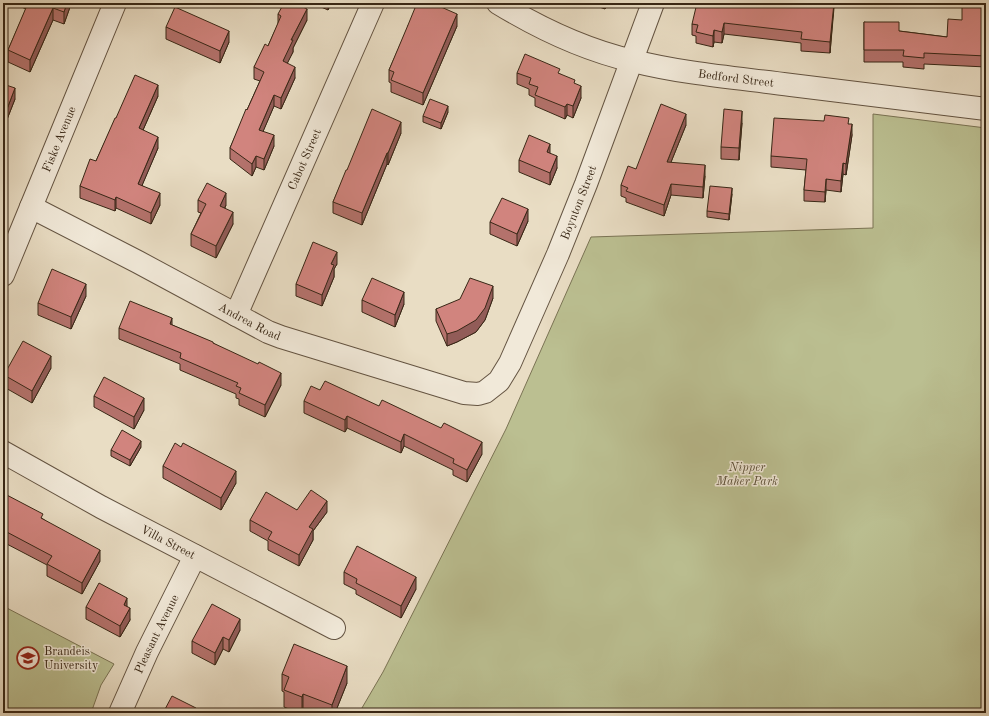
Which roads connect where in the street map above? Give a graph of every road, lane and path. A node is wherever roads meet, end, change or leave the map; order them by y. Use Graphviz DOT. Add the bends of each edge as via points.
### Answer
graph roads {
  1 [pos="115,3"];
  2 [pos="373,3"];
  3 [pos="498,3"];
  4 [pos="653,3"];
  5 [pos="632,61"];
  6 [pos="986,108"];
  7 [pos="31,207"];
  8 [pos="3,275"];
  9 [pos="236,315"];
  10 [pos="485,392"];
  11 [pos="3,452"];
  12 [pos="195,556"];
  13 [pos="334,628"];
  14 [pos="120,713"];
  1 -- 7 [label="street, Fiske Avenue"];
  2 -- 9 [label="street, Cabot Street"];
  3 -- 5 [label="street, Bedford Street" via="560,36"];
  4 -- 5 [label="street, Boynton Street"];
  5 -- 6 [label="street, Bedford Street" via="692,73"];
  5 -- 10 [label="street, Boynton Street" via="584,191 526,328 505,374"];
  7 -- 8 [label="street, Fiske Avenue"];
  7 -- 9 [label="street, Andrea Road"];
  9 -- 10 [label="street, Andrea Road" via="268,332 296,342 464,393"];
  11 -- 12 [label="street, Villa Street"];
  12 -- 13 [label="street, Villa Street"];
  12 -- 14 [label="street, Pleasant Avenue"];
}
